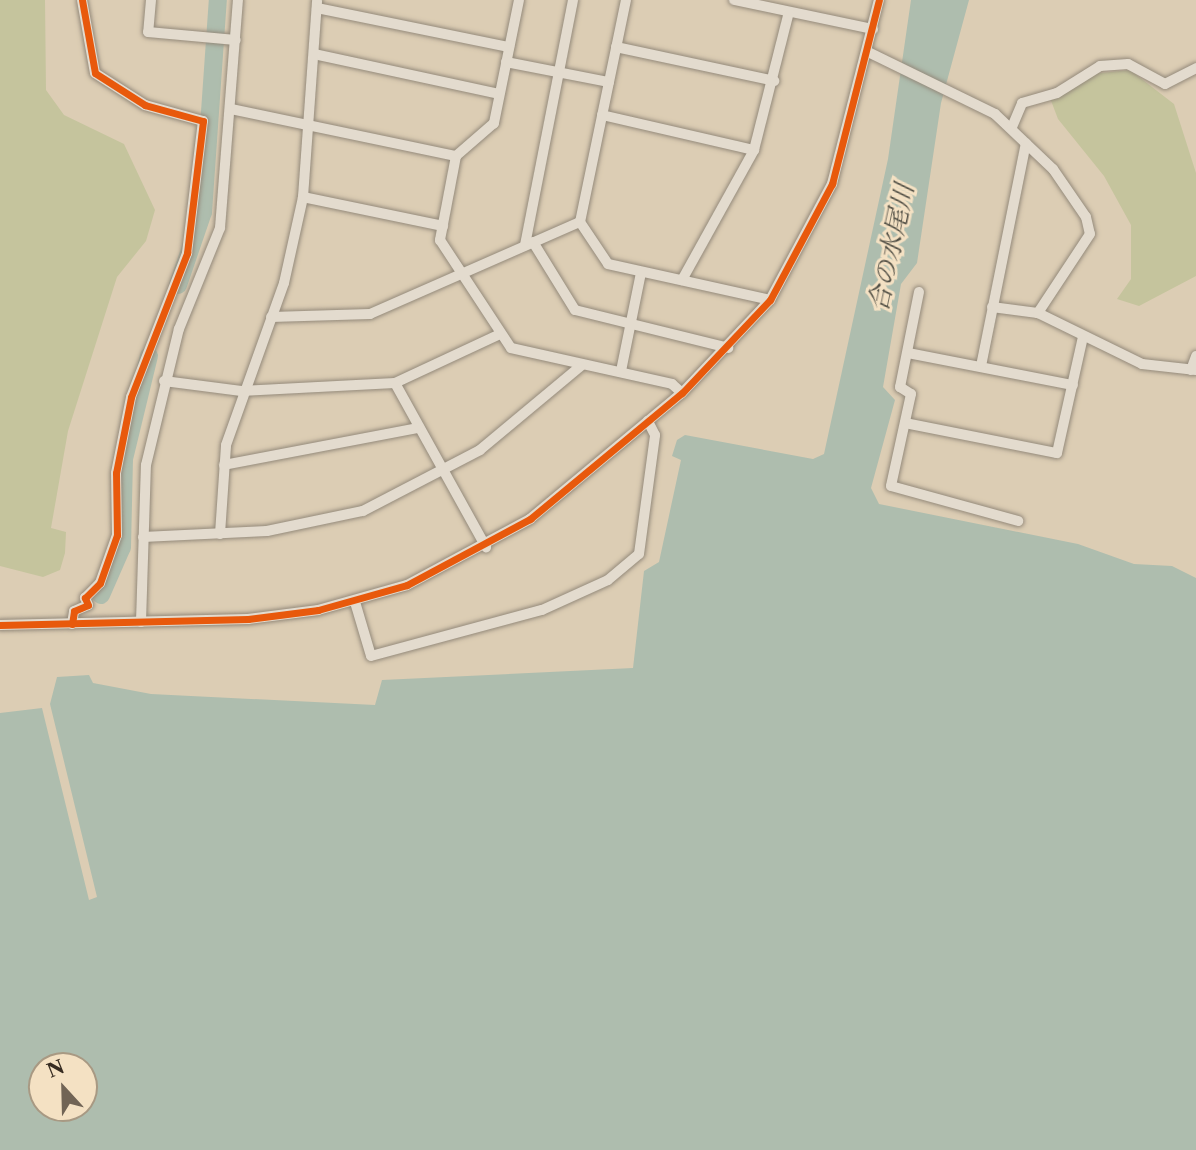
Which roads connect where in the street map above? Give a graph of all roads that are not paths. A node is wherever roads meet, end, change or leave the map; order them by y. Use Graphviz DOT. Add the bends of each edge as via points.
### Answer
graph roads {
  1 [pos="82,0"];
  2 [pos="151,0"];
  3 [pos="238,0"];
  4 [pos="573,0"];
  5 [pos="626,0"];
  6 [pos="734,0"];
  7 [pos="879,0"];
  8 [pos="515,1"];
  9 [pos="317,4"];
  10 [pos="789,12"];
  11 [pos="873,29"];
  12 [pos="236,40"];
  13 [pos="509,47"];
  14 [pos="616,47"];
  15 [pos="868,52"];
  16 [pos="314,54"];
  17 [pos="506,62"];
  18 [pos="1196,68"];
  19 [pos="558,73"];
  20 [pos="774,81"];
  21 [pos="609,82"];
  22 [pos="499,94"];
  23 [pos="231,109"];
  24 [pos="602,115"];
  25 [pos="308,124"];
  26 [pos="1012,127"];
  27 [pos="1026,144"];
  28 [pos="754,150"];
  29 [pos="456,156"];
  30 [pos="303,197"];
  31 [pos="580,222"];
  32 [pos="443,226"];
  33 [pos="529,244"];
  34 [pos="641,272"];
  35 [pos="462,274"];
  36 [pos="682,280"];
  37 [pos="919,292"];
  38 [pos="769,300"];
  39 [pos="992,307"];
  40 [pos="1038,313"];
  41 [pos="271,317"];
  42 [pos="632,322"];
  43 [pos="500,334"];
  44 [pos="1083,337"];
  45 [pos="728,348"];
  46 [pos="908,353"];
  47 [pos="1196,356"];
  48 [pos="582,365"];
  49 [pos="981,366"];
  50 [pos="1193,370"];
  51 [pos="621,371"];
  52 [pos="164,382"];
  53 [pos="395,383"];
  54 [pos="1073,386"];
  55 [pos="241,391"];
  56 [pos="682,393"];
  57 [pos="648,421"];
  58 [pos="905,423"];
  59 [pos="418,428"];
  60 [pos="224,465"];
  61 [pos="443,474"];
  62 [pos="1018,521"];
  63 [pos="220,534"];
  64 [pos="143,537"];
  65 [pos="485,547"];
  66 [pos="355,602"];
  67 [pos="141,622"];
  68 [pos="74,624"];
  69 [pos="0,625"];
  1 -- 68 [label="street" via="95,73 145,105 203,121 187,253 131,397 116,473 117,535 100,583 85,598 88,605 74,611"];
  2 -- 12 [label="street" via="148,32"];
  3 -- 12 [label="street"];
  4 -- 19 [label="street"];
  5 -- 14 [label="street"];
  6 -- 10 [label="street"];
  7 -- 11 [label="street"];
  8 -- 13 [label="street"];
  9 -- 13 [label="street"];
  9 -- 16 [label="street"];
  10 -- 11 [label="street"];
  10 -- 20 [label="street"];
  11 -- 15 [label="street"];
  12 -- 23 [label="street"];
  13 -- 17 [label="street"];
  14 -- 20 [label="street"];
  14 -- 21 [label="street"];
  15 -- 26 [label="street" via="949,88"];
  15 -- 38 [label="street" via="832,184"];
  16 -- 22 [label="street"];
  16 -- 25 [label="street"];
  17 -- 19 [label="street"];
  17 -- 22 [label="street"];
  18 -- 26 [label="street" via="1166,84 1128,64 1100,66 1057,93 1022,103"];
  19 -- 21 [label="street"];
  19 -- 33 [label="street"];
  20 -- 28 [label="street"];
  21 -- 24 [label="street"];
  22 -- 29 [label="street" via="494,123"];
  23 -- 25 [label="street"];
  23 -- 52 [label="street" via="219,228"];
  24 -- 28 [label="street"];
  24 -- 31 [label="street"];
  25 -- 29 [label="street"];
  25 -- 30 [label="street"];
  26 -- 27 [label="street"];
  27 -- 39 [label="street"];
  27 -- 40 [label="street" via="1053,169 1090,227"];
  28 -- 36 [label="street"];
  29 -- 32 [label="street"];
  30 -- 32 [label="street"];
  30 -- 41 [label="street"];
  31 -- 33 [label="street"];
  31 -- 34 [label="street" via="608,264"];
  32 -- 35 [label="street" via="440,240"];
  33 -- 35 [label="street"];
  33 -- 42 [label="street" via="575,310"];
  34 -- 36 [label="street"];
  34 -- 42 [label="street"];
  35 -- 41 [label="street" via="370,314"];
  35 -- 43 [label="street"];
  36 -- 38 [label="street"];
  37 -- 46 [label="street"];
  38 -- 45 [label="street"];
  39 -- 40 [label="street"];
  39 -- 49 [label="street"];
  40 -- 44 [label="street"];
  41 -- 55 [label="street"];
  42 -- 45 [label="street"];
  42 -- 51 [label="street"];
  43 -- 48 [label="street" via="511,348"];
  43 -- 53 [label="street"];
  44 -- 50 [label="street" via="1142,364"];
  44 -- 54 [label="street"];
  45 -- 56 [label="street"];
  46 -- 49 [label="street"];
  46 -- 58 [label="street" via="900,387 911,394"];
  47 -- 50 [label="street"];
  48 -- 51 [label="street"];
  48 -- 61 [label="street"];
  49 -- 54 [label="street"];
  51 -- 56 [label="street" via="671,384"];
  52 -- 55 [label="street"];
  52 -- 64 [label="street" via="146,465"];
  53 -- 55 [label="street"];
  53 -- 59 [label="street"];
  54 -- 58 [label="street" via="1057,453"];
  55 -- 60 [label="street"];
  56 -- 57 [label="street"];
  57 -- 65 [label="street" via="530,519"];
  57 -- 66 [label="street" via="655,435 639,554 608,580 542,610 371,656"];
  58 -- 62 [label="street" via="894,488"];
  59 -- 60 [label="street"];
  59 -- 61 [label="street"];
  60 -- 63 [label="street"];
  61 -- 63 [label="street" via="363,512"];
  61 -- 65 [label="street"];
  63 -- 64 [label="street"];
  64 -- 67 [label="street"];
  65 -- 66 [label="street"];
  66 -- 67 [label="street" via="272,617"];
  67 -- 68 [label="street"];
  68 -- 69 [label="street"];
}
